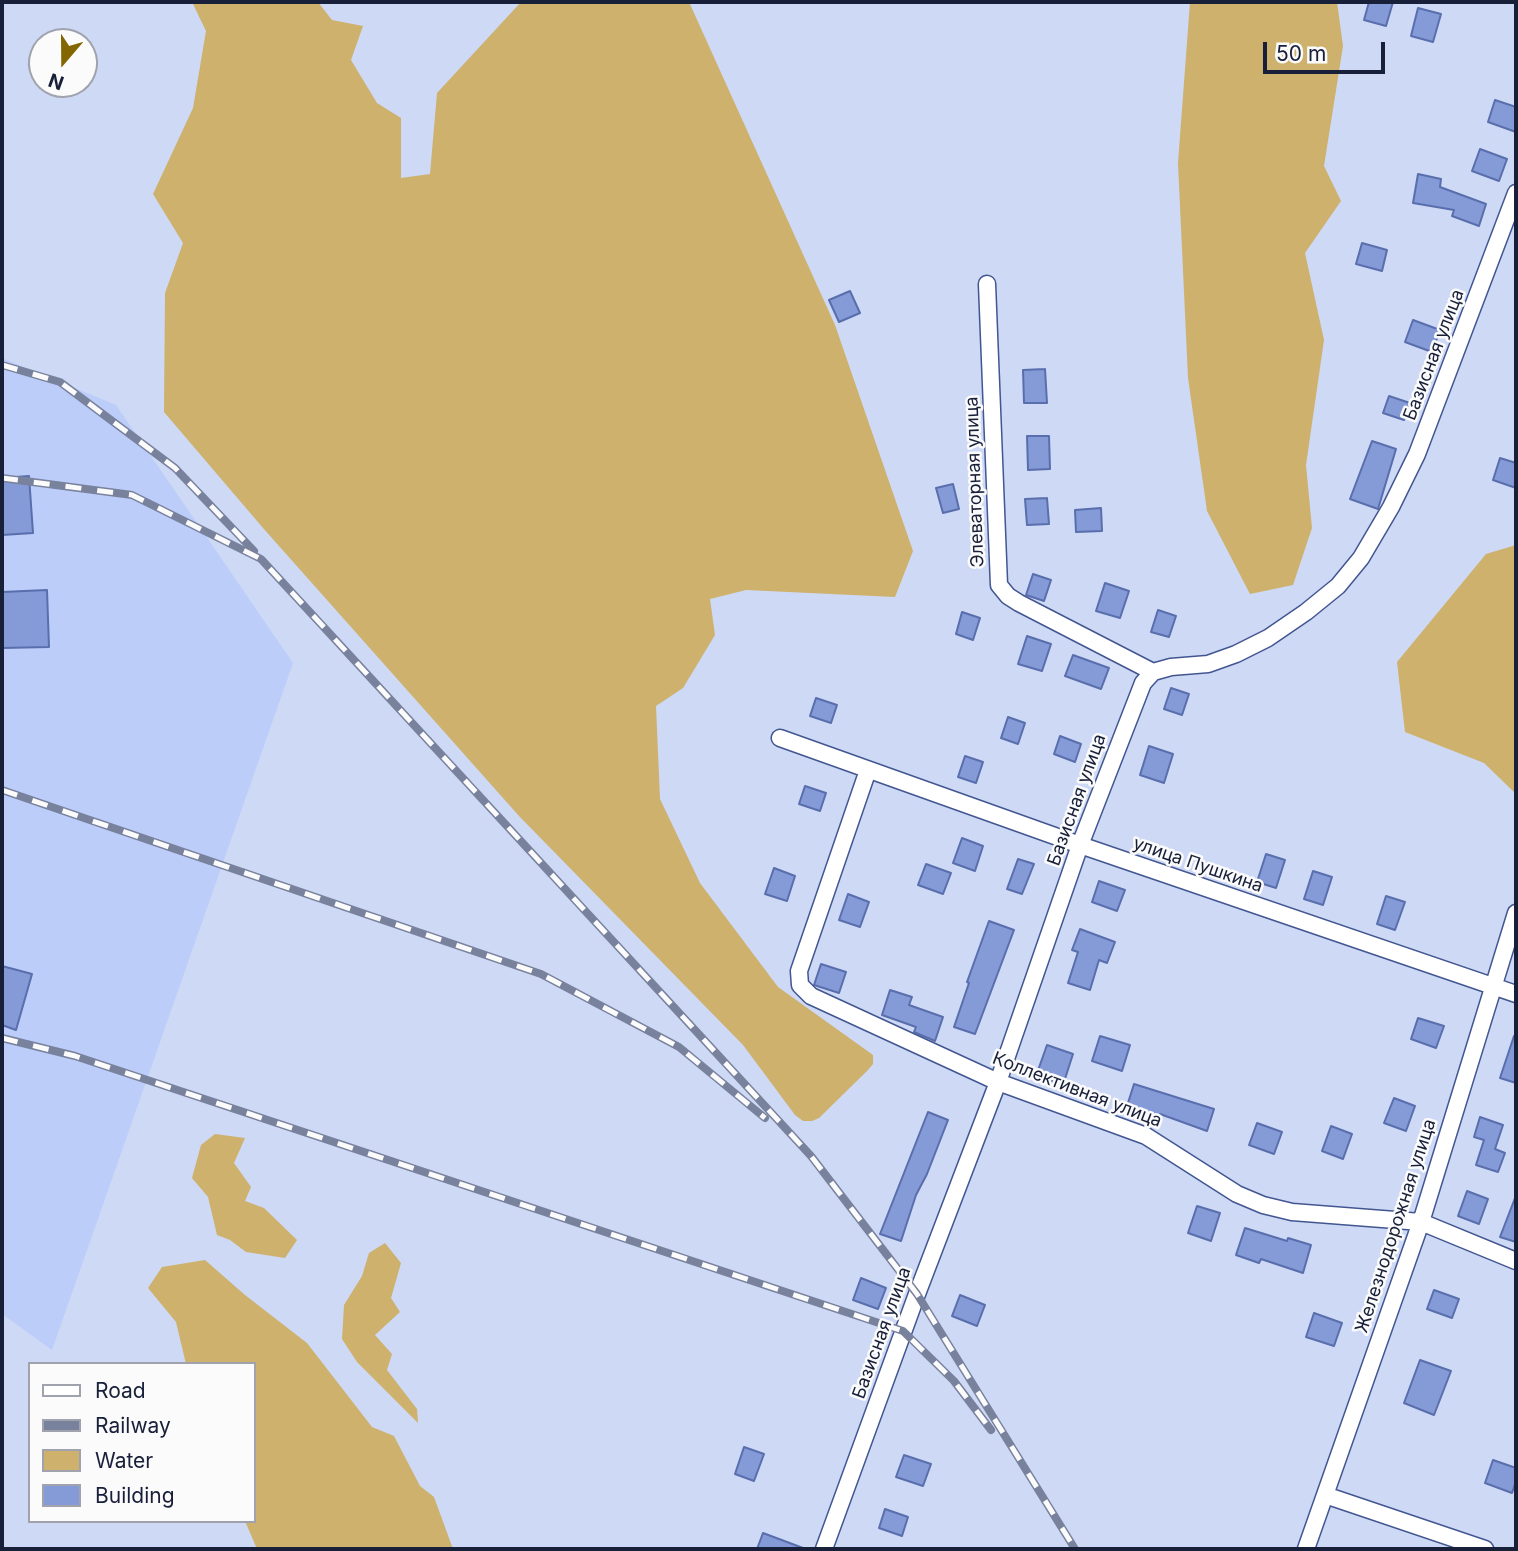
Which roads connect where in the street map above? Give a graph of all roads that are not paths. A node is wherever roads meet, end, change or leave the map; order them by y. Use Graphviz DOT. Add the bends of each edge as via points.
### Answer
graph roads {
  1 [pos="1516,193"];
  2 [pos="986,284"];
  3 [pos="1153,673"];
  4 [pos="780,738"];
  5 [pos="868,771"];
  6 [pos="1080,845"];
  7 [pos="1516,913"];
  8 [pos="1492,986"];
  9 [pos="1516,994"];
  10 [pos="998,1082"];
  11 [pos="1421,1222"];
  12 [pos="1516,1261"];
  13 [pos="1325,1495"];
  14 [pos="824,1549"];
  15 [pos="1306,1549"];
  16 [pos="1485,1549"];
  1 -- 3 [label="street, Базисная улица" via="1417,454 1361,558 1338,586 1268,638 1208,664"];
  2 -- 3 [label="street, Элеваторная улица" via="999,584 1019,603"];
  3 -- 6 [label="street, Базисная улица" via="1132,707"];
  4 -- 5 [label="street, улица Пушкина"];
  5 -- 6 [label="street, улица Пушкина"];
  5 -- 10 [label="street, Коллективная улица" via="799,971 800,985 811,996"];
  6 -- 8 [label="street, улица Пушкина"];
  6 -- 10 [label="street, Базисная улица"];
  7 -- 8 [label="street, Железнодорожная улица"];
  8 -- 9 [label="street, улица Пушкина"];
  8 -- 11 [label="street, Железнодорожная улица"];
  10 -- 11 [label="street, Коллективная улица" via="1146,1136 1237,1194 1263,1205 1292,1212"];
  10 -- 14 [label="street, Базисная улица"];
  11 -- 12 [label="street, Коллективная улица"];
  11 -- 13 [label="street, Железнодорожная улица"];
  13 -- 15 [label="street, Железнодорожная улица"];
  13 -- 16 [label="street"];
}
